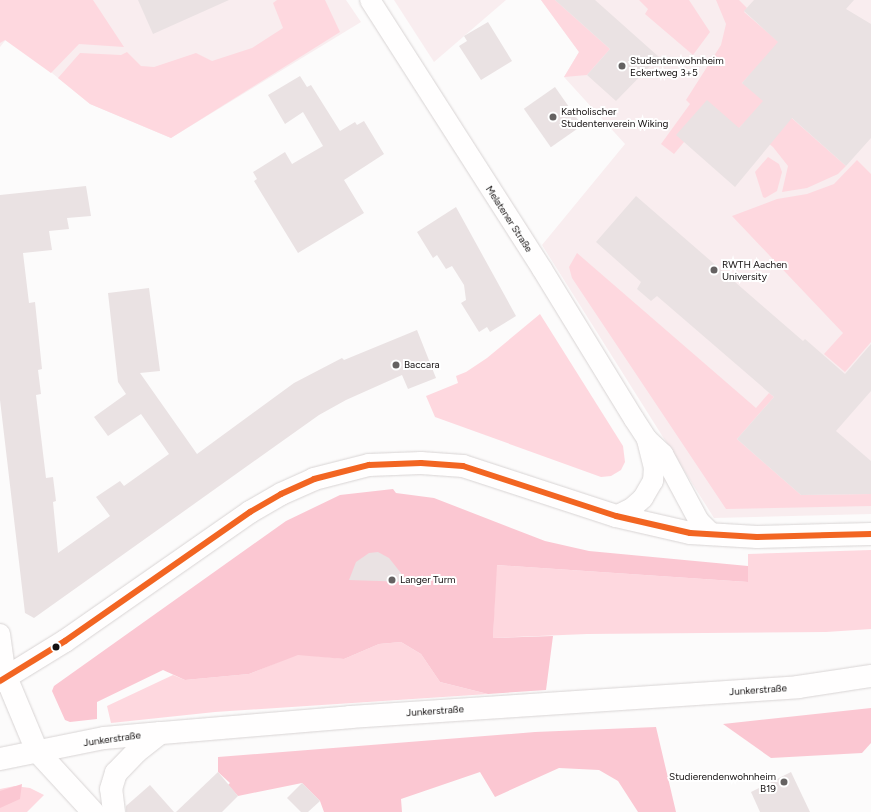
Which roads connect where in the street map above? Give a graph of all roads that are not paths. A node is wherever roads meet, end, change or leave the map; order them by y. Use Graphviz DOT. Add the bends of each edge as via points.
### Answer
graph roads {
  1 [pos="370,0"];
  2 [pos="647,439"];
  3 [pos="616,516"];
  4 [pos="871,534"];
  5 [pos="713,535"];
  6 [pos="0,634"];
  7 [pos="871,676"];
  8 [pos="3,679"];
  9 [pos="161,733"];
  10 [pos="37,751"];
  11 [pos="0,759"];
  12 [pos="93,812"];
  13 [pos="114,812"];
  1 -- 2 [label="street, Melatener Straße"];
  2 -- 3 [label="street, Melatener Straße" via="654,468 653,481 643,498"];
  2 -- 5 [label="street, Melatener Straße" via="663,454 699,521"];
  3 -- 5 [label="main road" via="690,533"];
  3 -- 8 [label="main road" via="463,466 393,463 342,470 281,494 250,512 71,636"];
  4 -- 5 [label="main road" via="757,537"];
  6 -- 8 [label="street"];
  7 -- 9 [label="main road, Junkerstraße" via="798,687 350,717"];
  8 -- 10 [label="main road"];
  9 -- 10 [label="main road, Junkerstraße" via="104,738"];
  9 -- 13 [label="main road" via="136,752 116,773 111,789"];
  10 -- 11 [label="main road, Junkerstraße"];
  10 -- 12 [label="main road"];
}
